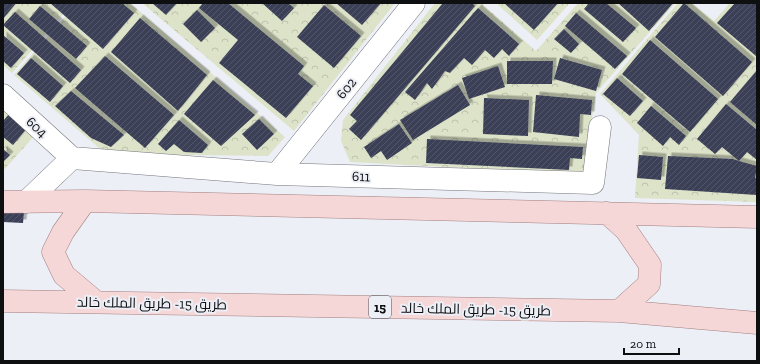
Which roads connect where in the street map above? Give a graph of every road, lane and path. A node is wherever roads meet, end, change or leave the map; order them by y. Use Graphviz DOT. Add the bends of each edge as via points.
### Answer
graph roads {
  1 [pos="414,3"];
  2 [pos="3,95"];
  3 [pos="600,127"];
  4 [pos="72,158"];
  5 [pos="277,174"];
  6 [pos="85,201"];
  7 [pos="3,202"];
  8 [pos="26,202"];
  9 [pos="607,213"];
  10 [pos="757,217"];
  11 [pos="3,301"];
  12 [pos="96,302"];
  13 [pos="619,311"];
  14 [pos="757,322"];
  1 -- 5 [label="street, 602"];
  2 -- 4 [label="street, 604"];
  3 -- 5 [label="street, 611" via="593,183"];
  4 -- 5 [label="street, 611"];
  4 -- 8 [label="street"];
  6 -- 8 [label="main road"];
  6 -- 9 [label="main road"];
  6 -- 12 [label="main road" via="63,232 53,252 64,275"];
  7 -- 8 [label="main road"];
  9 -- 10 [label="main road"];
  9 -- 13 [label="main road" via="626,230 650,266 649,284"];
  11 -- 12 [label="main road, طريق 15- طريق الملك خالد / 15"];
  12 -- 13 [label="main road, طريق 15- طريق الملك خالد / 15"];
  13 -- 14 [label="main road, طريق 15- طريق الملك خالد / 15"];
}
